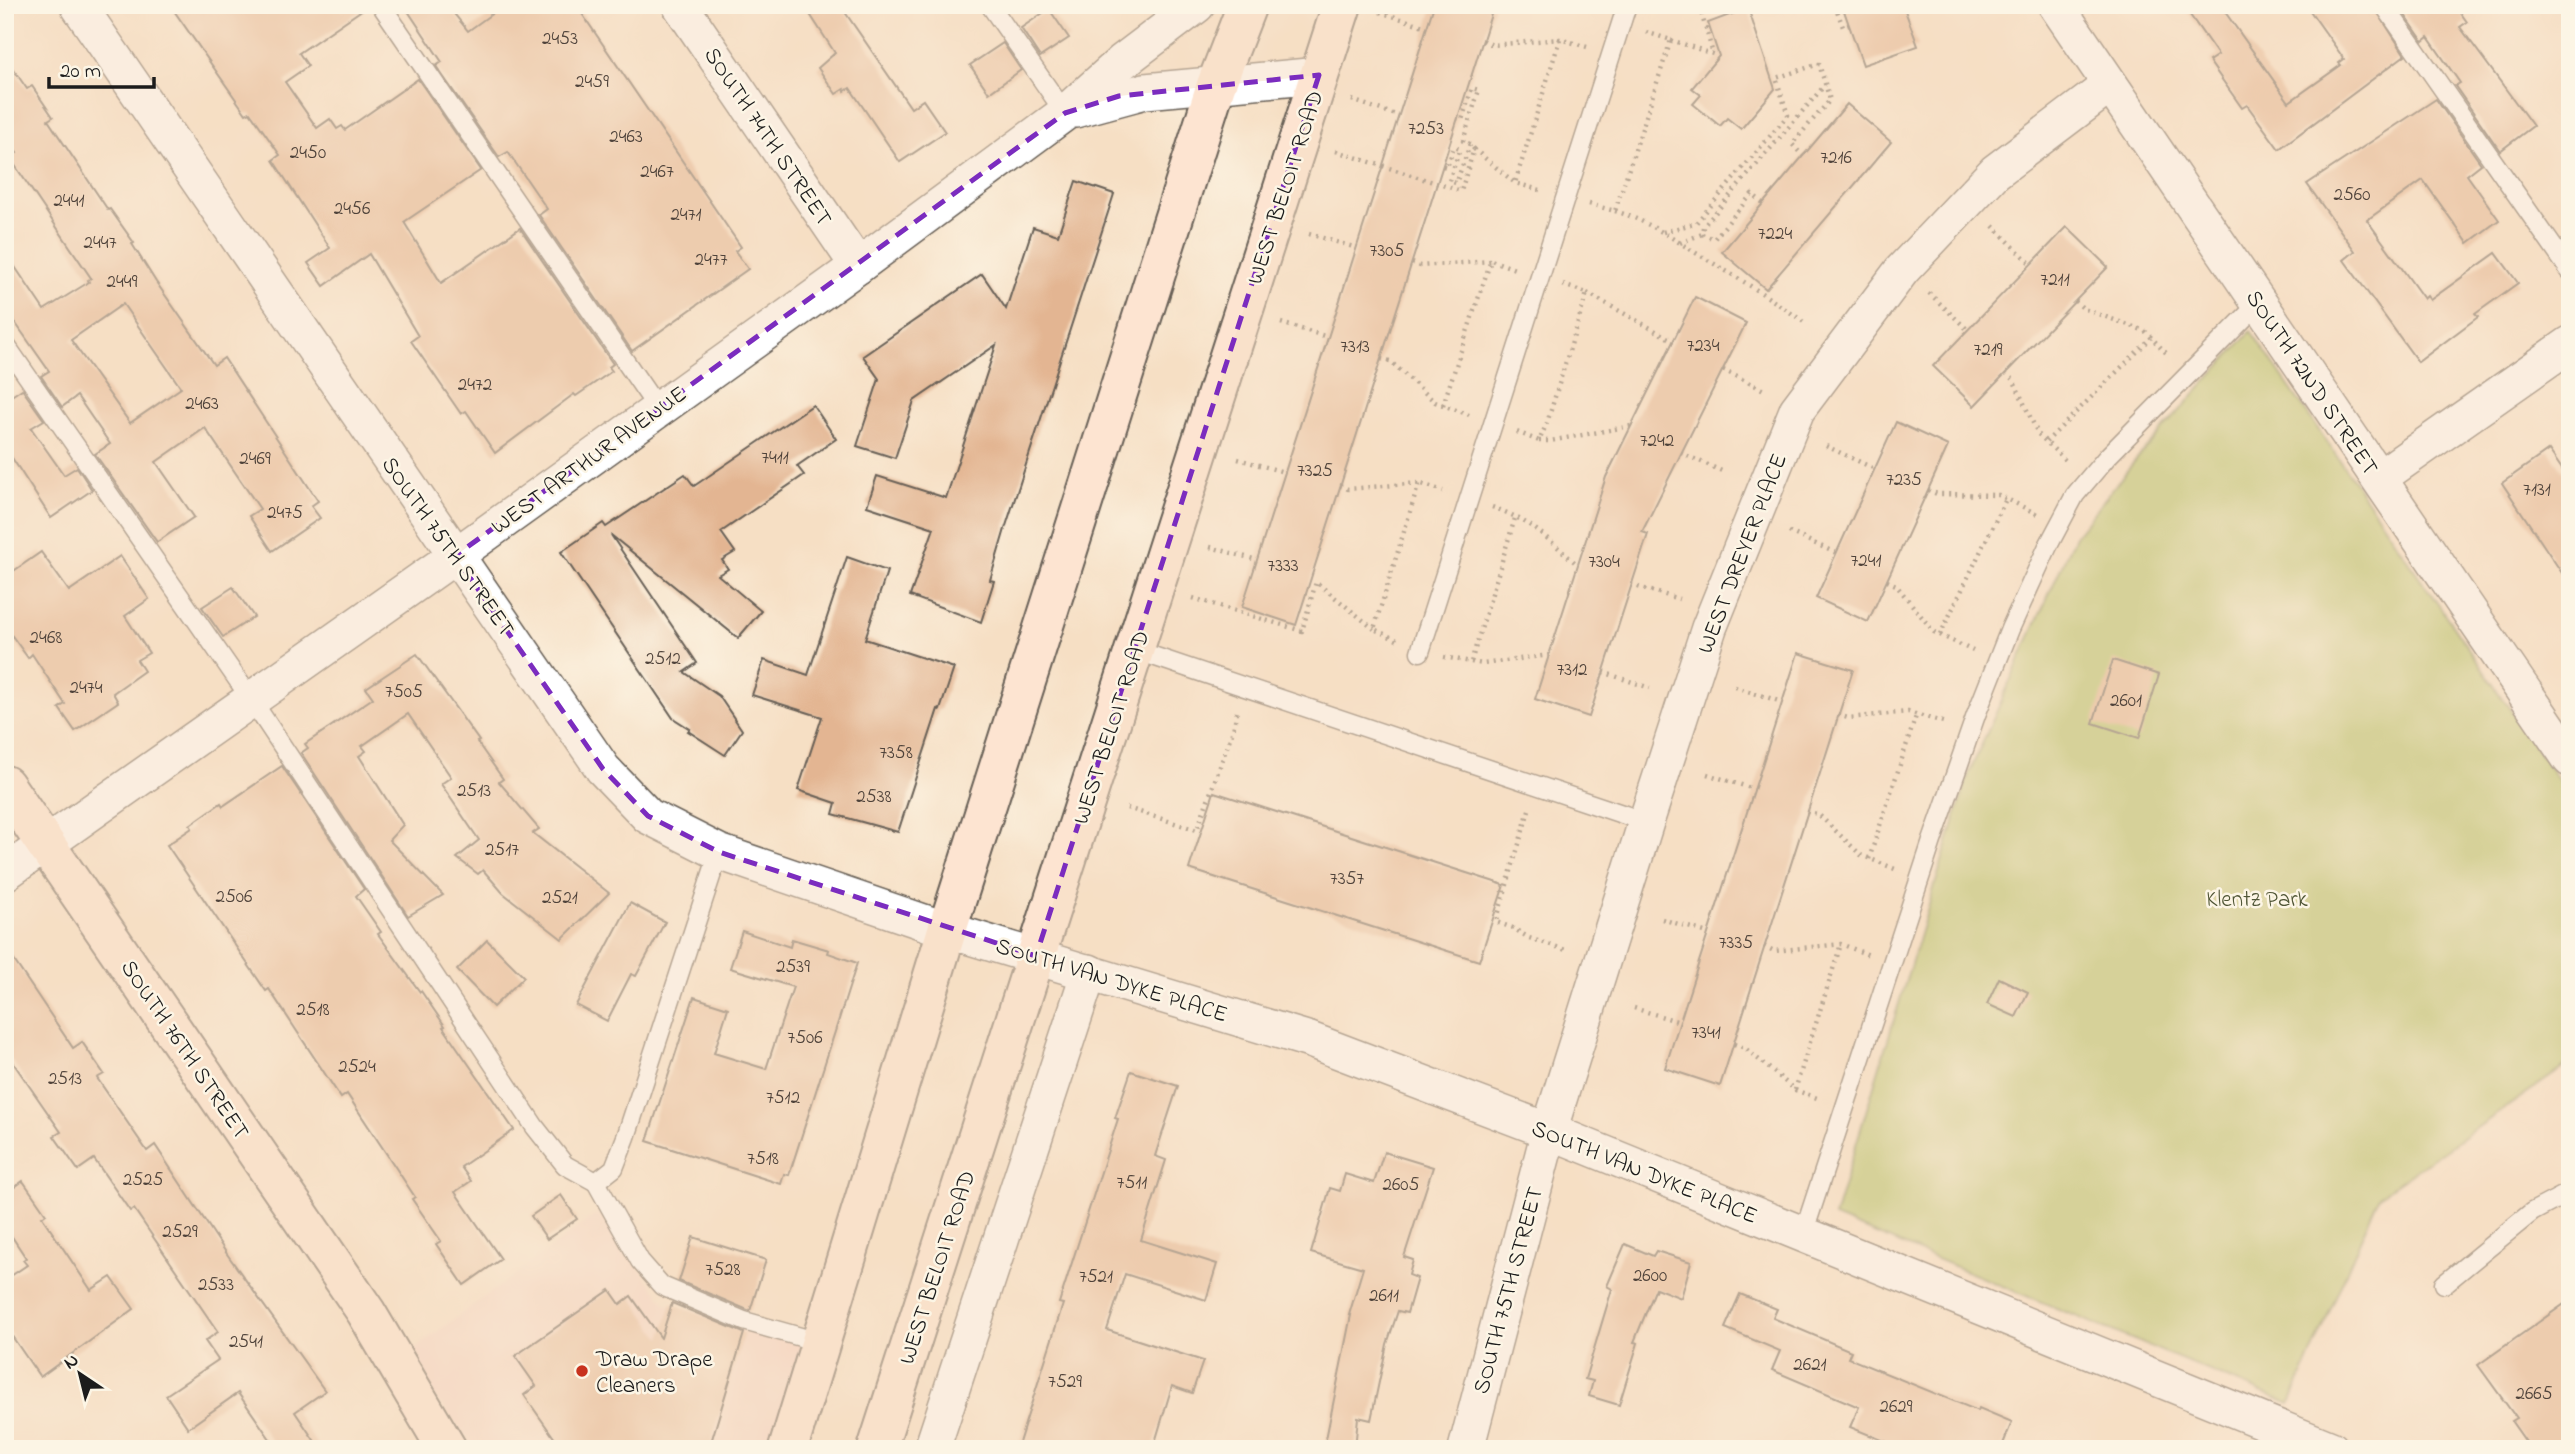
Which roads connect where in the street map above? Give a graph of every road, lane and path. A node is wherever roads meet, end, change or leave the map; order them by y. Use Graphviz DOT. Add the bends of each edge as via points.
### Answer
graph roads {
  1 [pos="78,5"];
  2 [pos="381,5"];
  3 [pos="680,5"];
  4 [pos="990,5"];
  5 [pos="1197,5"];
  6 [pos="1247,5"];
  7 [pos="1342,5"];
  8 [pos="1627,5"];
  9 [pos="1699,5"];
  10 [pos="1735,5"];
  11 [pos="1835,5"];
  12 [pos="2056,5"];
  13 [pos="2385,5"];
  14 [pos="1380,12"];
  15 [pos="1738,12"];
  16 [pos="1849,25"];
  17 [pos="1427,27"];
  18 [pos="1560,39"];
  19 [pos="1483,40"];
  20 [pos="1671,40"];
  21 [pos="1319,75"];
  22 [pos="1216,85"];
  23 [pos="1825,85"];
  24 [pos="2110,85"];
  25 [pos="1352,100"];
  26 [pos="1065,113"];
  27 [pos="1399,116"];
  28 [pos="1458,119"];
  29 [pos="1472,147"];
  30 [pos="1336,151"];
  31 [pos="1753,156"];
  32 [pos="1804,156"];
  33 [pos="1759,162"];
  34 [pos="1443,166"];
  35 [pos="1516,183"];
  36 [pos="1763,203"];
  37 [pos="1615,211"];
  38 [pos="1993,226"];
  39 [pos="1663,232"];
  40 [pos="1309,234"];
  41 [pos="1702,234"];
  42 [pos="1680,243"];
  43 [pos="1356,248"];
  44 [pos="1491,261"];
  45 [pos="1412,263"];
  46 [pos="2031,264"];
  47 [pos="858,266"];
  48 [pos="2570,271"];
  49 [pos="1587,293"];
  50 [pos="1929,293"];
  51 [pos="2075,301"];
  52 [pos="2259,303"];
  53 [pos="1281,323"];
  54 [pos="1805,323"];
  55 [pos="1968,330"];
  56 [pos="1328,337"];
  57 [pos="2151,338"];
  58 [pos="1674,341"];
  59 [pos="5,344"];
  60 [pos="2570,344"];
  61 [pos="1381,359"];
  62 [pos="1723,370"];
  63 [pos="2006,373"];
  64 [pos="2188,376"];
  65 [pos="1764,390"];
  66 [pos="1443,405"];
  67 [pos="658,409"];
  68 [pos="1631,426"];
  69 [pos="1539,441"];
  70 [pos="2046,442"];
  71 [pos="1826,446"];
  72 [pos="1681,453"];
  73 [pos="1238,459"];
  74 [pos="1875,468"];
  75 [pos="1284,472"];
  76 [pos="1724,472"];
  77 [pos="2379,478"];
  78 [pos="2087,482"];
  79 [pos="1419,483"];
  80 [pos="1340,486"];
  81 [pos="1928,489"];
  82 [pos="2006,499"];
  83 [pos="1516,515"];
  84 [pos="2060,524"];
  85 [pos="1788,532"];
  86 [pos="1210,547"];
  87 [pos="1836,553"];
  88 [pos="455,556"];
  89 [pos="1257,560"];
  90 [pos="1578,565"];
  91 [pos="1886,580"];
  92 [pos="1631,585"];
  93 [pos="1193,598"];
  94 [pos="1679,599"];
  95 [pos="1374,629"];
  96 [pos="1940,635"];
  97 [pos="1135,650"];
  98 [pos="1420,652"];
  99 [pos="1549,655"];
  100 [pos="1471,662"];
  101 [pos="1997,663"];
  102 [pos="1603,672"];
  103 [pos="1243,687"];
  104 [pos="1735,687"];
  105 [pos="1650,688"];
  106 [pos="251,699"];
  107 [pos="1782,702"];
  108 [pos="1917,713"];
  109 [pos="1838,715"];
  110 [pos="1971,731"];
  111 [pos="2570,759"];
  112 [pos="1707,774"];
  113 [pos="5,785"];
  114 [pos="1536,785"];
  115 [pos="1754,789"];
  116 [pos="1127,808"];
  117 [pos="1807,812"];
  118 [pos="1646,822"];
  119 [pos="46,845"];
  120 [pos="719,852"];
  121 [pos="1869,859"];
  122 [pos="5,873"];
  123 [pos="1920,879"];
  124 [pos="1662,919"];
  125 [pos="947,930"];
  126 [pos="1708,933"];
  127 [pos="1841,944"];
  128 [pos="1764,946"];
  129 [pos="1566,950"];
  130 [pos="1036,956"];
  131 [pos="1892,964"];
  132 [pos="1089,972"];
  133 [pos="1634,1008"];
  134 [pos="1680,1022"];
  135 [pos="1734,1044"];
  136 [pos="1795,1090"];
  137 [pos="1844,1108"];
  138 [pos="1549,1131"];
  139 [pos="596,1182"];
  140 [pos="2570,1192"];
  141 [pos="1802,1235"];
  142 [pos="2444,1284"];
  143 [pos="366,1312"];
  144 [pos="822,1343"];
  145 [pos="447,1449"];
  146 [pos="476,1449"];
  147 [pos="788,1449"];
  148 [pos="877,1449"];
  149 [pos="932,1449"];
  150 [pos="1466,1449"];
  151 [pos="2330,1449"];
  1 -- 88 [label="street, SOUTH 75TH STREET"];
  2 -- 67 [label="lane"];
  3 -- 47 [label="street, SOUTH 74TH STREET"];
  4 -- 26 [label="lane"];
  5 -- 26 [label="street, WEST ARTHUR AVENUE"];
  6 -- 22 [label="main road"];
  7 -- 21 [label="main road, WEST BELOIT ROAD"];
  8 -- 98 [label="lane"];
  9 -- 20 [label="path" via="1713,54"];
  10 -- 15 [label="path"];
  11 -- 16 [label="path" via="1843,27"];
  12 -- 24 [label="street, SOUTH 72ND STREET"];
  13 -- 48 [label="lane"];
  14 -- 17 [label="path"];
  18 -- 19 [label="path" via="1492,45"];
  21 -- 22 [label="street, WEST ARTHUR AVENUE"];
  21 -- 97 [label="main road, WEST BELOIT ROAD"];
  22 -- 26 [label="street, WEST ARTHUR AVENUE" via="1145,91"];
  22 -- 125 [label="main road"];
  23 -- 31 [label="path" via="1819,64 1776,78 1788,115"];
  23 -- 32 [label="path" via="1830,100 1792,144"];
  23 -- 33 [label="path"];
  24 -- 52 [label="street, SOUTH 72ND STREET"];
  24 -- 118 [label="street, WEST DREYER PLACE" via="1995,172 1902,270 1797,410 1709,628"];
  25 -- 27 [label="path"];
  26 -- 47 [label="street, WEST ARTHUR AVENUE"];
  28 -- 29 [label="path" via="1462,121 1472,88 1479,90 1462,141"];
  29 -- 30 [label="path" via="1461,191"];
  29 -- 34 [label="path" via="1456,183 1448,181 1460,149 1454,147 1447,167"];
  29 -- 35 [label="path"];
  31 -- 33 [label="path"];
  31 -- 39 [label="path" via="1696,223"];
  33 -- 41 [label="path" via="1703,227"];
  36 -- 41 [label="path" via="1752,194 1714,239"];
  37 -- 39 [label="path"];
  38 -- 46 [label="path"];
  39 -- 42 [label="path"];
  40 -- 43 [label="path"];
  41 -- 42 [label="path"];
  42 -- 54 [label="path"];
  44 -- 45 [label="path" via="1420,267"];
  47 -- 67 [label="street, WEST ARTHUR AVENUE"];
  49 -- 58 [label="path"];
  50 -- 55 [label="path"];
  51 -- 57 [label="path" via="2084,309 2145,331"];
  52 -- 64 [label="lane"];
  52 -- 77 [label="street, SOUTH 72ND STREET"];
  53 -- 56 [label="path"];
  57 -- 64 [label="path"];
  57 -- 70 [label="path"];
  59 -- 106 [label="lane"];
  60 -- 77 [label="street"];
  61 -- 66 [label="path" via="1390,361"];
  62 -- 65 [label="path"];
  63 -- 70 [label="path"];
  64 -- 78 [label="lane"];
  67 -- 88 [label="street, WEST ARTHUR AVENUE"];
  68 -- 69 [label="path"];
  70 -- 78 [label="path"];
  71 -- 74 [label="path"];
  72 -- 76 [label="path"];
  73 -- 75 [label="path"];
  77 -- 111 [label="street, SOUTH 72ND STREET"];
  78 -- 84 [label="lane"];
  79 -- 80 [label="path"];
  81 -- 82 [label="path" via="1937,494"];
  82 -- 84 [label="path"];
  82 -- 96 [label="path"];
  83 -- 90 [label="path"];
  84 -- 101 [label="lane"];
  85 -- 87 [label="path"];
  86 -- 89 [label="path"];
  88 -- 106 [label="street, WEST ARTHUR AVENUE"];
  88 -- 120 [label="street, SOUTH 75TH STREET" via="603,769 649,816"];
  91 -- 96 [label="path" via="1896,585"];
  92 -- 94 [label="path"];
  93 -- 95 [label="path" via="1302,631 1316,582"];
  96 -- 101 [label="path"];
  97 -- 103 [label="lane"];
  97 -- 130 [label="main road, WEST BELOIT ROAD"];
  99 -- 100 [label="path"];
  101 -- 110 [label="lane"];
  102 -- 105 [label="path"];
  103 -- 114 [label="lane"];
  103 -- 116 [label="path" via="1233,730 1197,830"];
  104 -- 107 [label="path"];
  106 -- 119 [label="street, WEST ARTHUR AVENUE"];
  106 -- 139 [label="lane" via="535,1127 565,1165"];
  108 -- 109 [label="path"];
  108 -- 110 [label="path"];
  108 -- 121 [label="path"];
  110 -- 123 [label="lane"];
  112 -- 115 [label="path"];
  113 -- 119 [label="main road, SOUTH 76TH STREET"];
  114 -- 118 [label="lane"];
  114 -- 129 [label="path" via="1496,922"];
  117 -- 121 [label="path" via="1818,814"];
  118 -- 138 [label="street, WEST DREYER PLACE"];
  119 -- 122 [label="street, WEST ARTHUR AVENUE"];
  119 -- 143 [label="main road, SOUTH 76TH STREET"];
  120 -- 125 [label="street, SOUTH 75TH STREET"];
  120 -- 139 [label="lane" via="626,1138 614,1168"];
  121 -- 123 [label="path"];
  123 -- 131 [label="lane"];
  124 -- 126 [label="path"];
  125 -- 130 [label="street, SOUTH VAN DYKE PLACE"];
  125 -- 144 [label="main road"];
  127 -- 128 [label="path" via="1774,950"];
  127 -- 131 [label="path"];
  127 -- 136 [label="path"];
  130 -- 132 [label="street, SOUTH VAN DYKE PLACE"];
  130 -- 148 [label="main road, WEST BELOIT ROAD"];
  131 -- 137 [label="lane"];
  132 -- 138 [label="street, SOUTH VAN DYKE PLACE" via="1310,1040"];
  132 -- 149 [label="street"];
  133 -- 134 [label="path"];
  135 -- 136 [label="path"];
  136 -- 137 [label="path"];
  137 -- 141 [label="lane"];
  138 -- 141 [label="street, SOUTH VAN DYKE PLACE"];
  138 -- 150 [label="street, SOUTH 75TH STREET"];
  139 -- 144 [label="lane" via="640,1261 662,1286 744,1321"];
  140 -- 142 [label="lane" via="2532,1212"];
  141 -- 151 [label="street, SOUTH VAN DYKE PLACE"];
  143 -- 145 [label="main road, SOUTH 76TH STREET"];
  143 -- 146 [label="main road, SOUTH 76TH STREET"];
  144 -- 147 [label="main road"];
}
